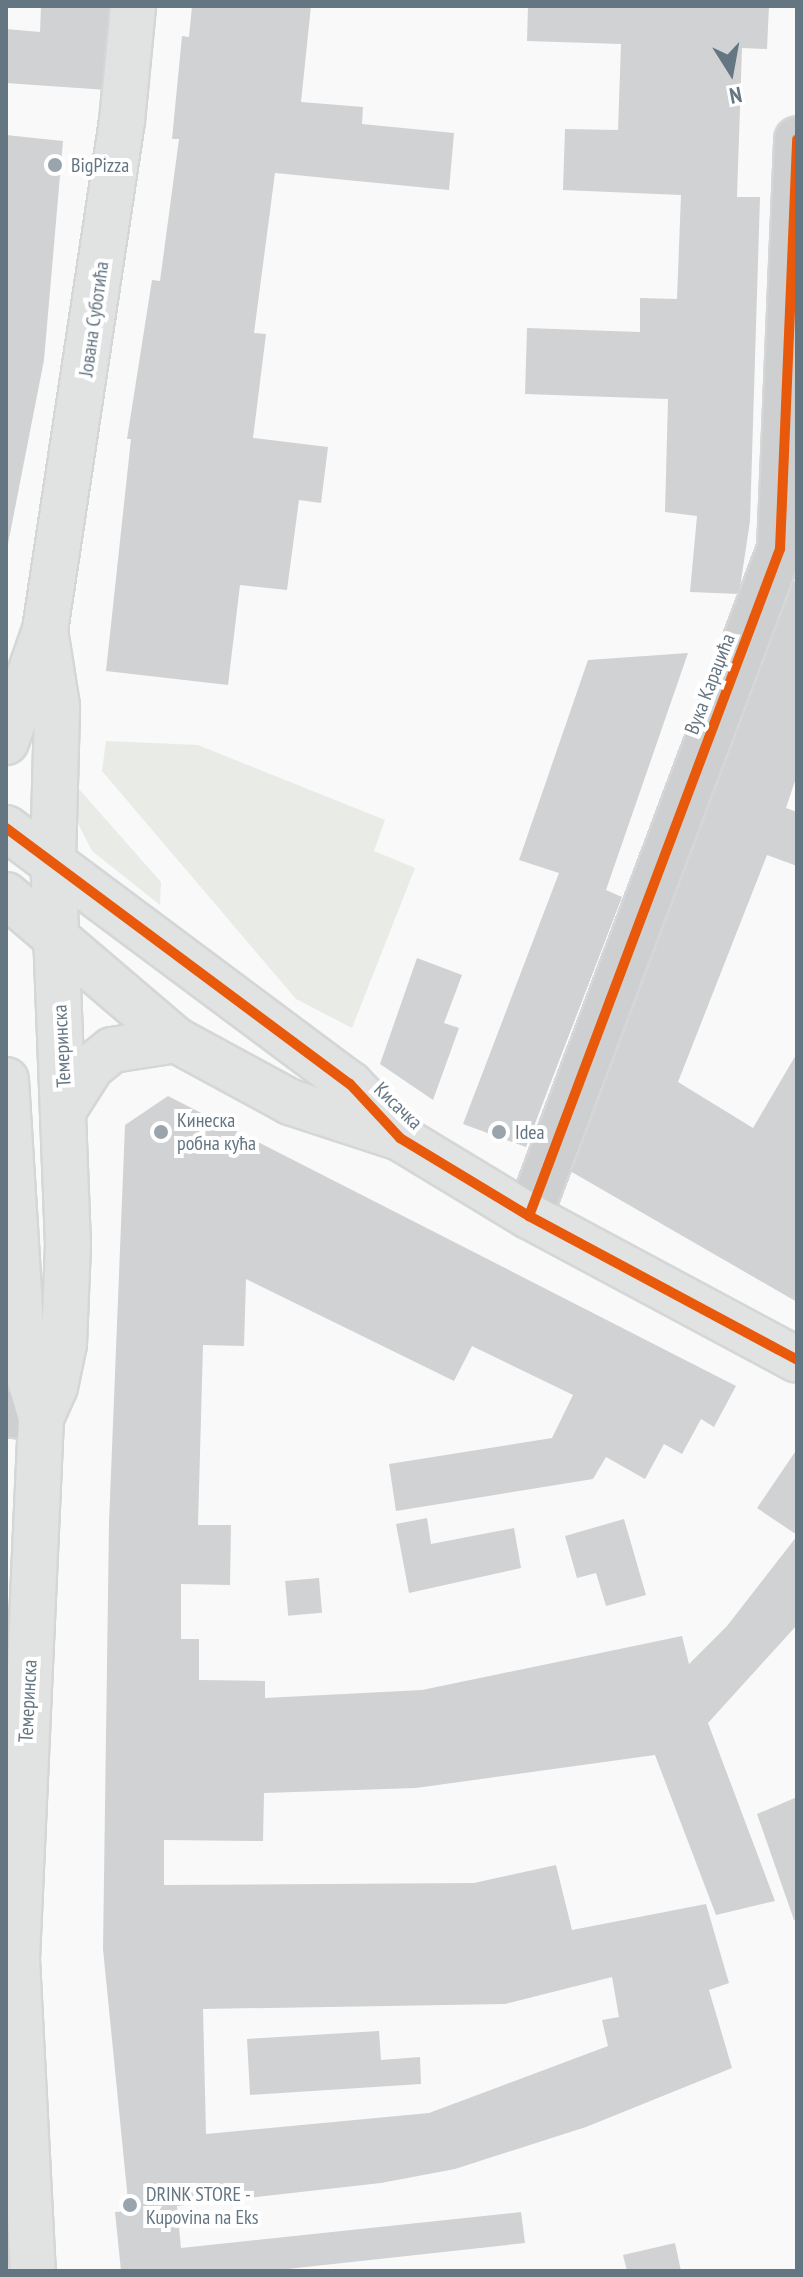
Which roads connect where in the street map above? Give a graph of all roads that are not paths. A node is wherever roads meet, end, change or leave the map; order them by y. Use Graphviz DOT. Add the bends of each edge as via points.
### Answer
graph roads {
  1 [pos="133,6"];
  2 [pos="797,139"];
  3 [pos="788,550"];
  4 [pos="45,630"];
  5 [pos="6,673"];
  6 [pos="6,742"];
  7 [pos="6,828"];
  8 [pos="53,862"];
  9 [pos="6,895"];
  10 [pos="57,939"];
  11 [pos="176,1040"];
  12 [pos="6,1080"];
  13 [pos="65,1108"];
  14 [pos="400,1138"];
  15 [pos="529,1216"];
  16 [pos="797,1360"];
  17 [pos="24,1416"];
  18 [pos="13,2099"];
  19 [pos="33,2271"];
  1 -- 4 [label="main road, Јована Суботића" via="117,153"];
  2 -- 3 [label="street, Вука Караџића"];
  3 -- 15 [label="street, Вука Караџића"];
  4 -- 5 [label="main road"];
  4 -- 6 [label="main road, Јована Суботића"];
  4 -- 8 [label="main road, Јована Суботића" via="57,706"];
  7 -- 8 [label="main road, Кисачка"];
  8 -- 10 [label="main road, Темеринска"];
  8 -- 14 [label="main road, Кисачка" via="350,1084"];
  9 -- 10 [label="main road, Кисачка"];
  10 -- 11 [label="main road, Кисачка"];
  10 -- 13 [label="main road, Темеринска"];
  11 -- 13 [label="main road" via="112,1050 91,1067"];
  11 -- 14 [label="main road, Кисачка" via="290,1102"];
  12 -- 17 [label="main road, Темеринска"];
  13 -- 17 [label="main road, Темеринска" via="64,1344 55,1387"];
  14 -- 15 [label="main road, Кисачка"];
  15 -- 16 [label="main road, Кисачка"];
  17 -- 18 [label="main road, Темеринска"];
  18 -- 19 [label="main road, Темеринска"];
}
